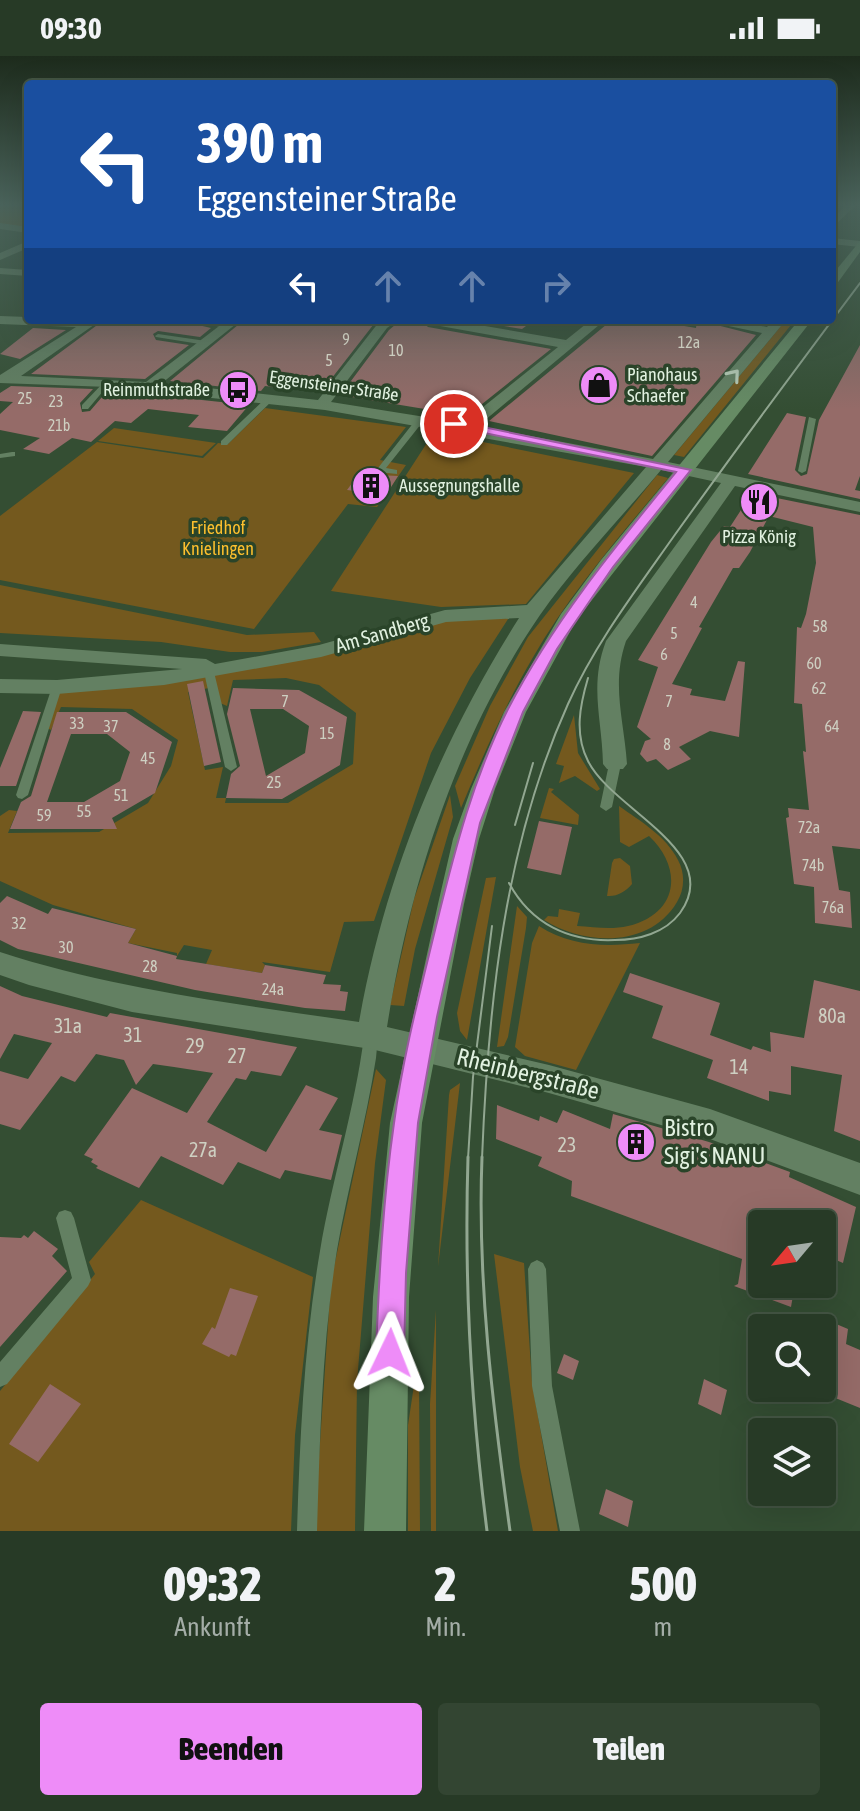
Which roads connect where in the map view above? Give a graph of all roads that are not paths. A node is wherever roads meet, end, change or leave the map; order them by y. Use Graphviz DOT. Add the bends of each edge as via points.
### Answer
graph roads {
  1 [pos="0,320"];
  2 [pos="24,321"];
  3 [pos="88,324"];
  4 [pos="231,324"];
  5 [pos="385,324"];
  6 [pos="406,324"];
  7 [pos="451,324"];
  8 [pos="594,324"];
  9 [pos="752,324"];
  10 [pos="802,324"];
  11 [pos="775,326"];
  12 [pos="158,336"];
  13 [pos="206,343"];
  14 [pos="372,343"];
  15 [pos="569,345"];
  16 [pos="4,379"];
  17 [pos="106,383"];
  18 [pos="157,387"];
  19 [pos="272,397"];
  20 [pos="323,403"];
  21 [pos="85,407"];
  22 [pos="421,419"];
  23 [pos="812,419"];
  24 [pos="468,427"];
  25 [pos="224,443"];
  26 [pos="12,454"];
  27 [pos="0,456"];
  28 [pos="671,468"];
  29 [pos="802,471"];
  30 [pos="394,472"];
  31 [pos="731,480"];
  32 [pos="860,507"];
  33 [pos="533,611"];
  34 [pos="0,650"];
  35 [pos="232,668"];
  36 [pos="209,672"];
  37 [pos="0,686"];
  38 [pos="57,687"];
  39 [pos="615,764"];
  40 [pos="231,767"];
  41 [pos="22,795"];
  42 [pos="606,807"];
  43 [pos="0,963"];
  44 [pos="371,1036"];
  45 [pos="420,1049"];
  46 [pos="860,1179"];
  47 [pos="65,1218"];
  48 [pos="537,1269"];
  49 [pos="0,1377"];
  50 [pos="307,1531"];
  51 [pos="385,1531"];
  52 [pos="570,1531"];
  1 -- 2 [label="street"];
  3 -- 16 [label="street"];
  4 -- 13 [label="street"];
  5 -- 14 [label="street"];
  6 -- 14 [label="street"];
  7 -- 15 [label="street"];
  8 -- 15 [label="street"];
  9 -- 11 [label="street"];
  10 -- 28 [label="main road"];
  28 -- 11 [label="street, one-way"];
  12 -- 13 [label="lane"];
  13 -- 18 [label="street"];
  14 -- 20 [label="street"];
  15 -- 24 [label="street"];
  16 -- 17 [label="street, Eggensteiner Straße"];
  17 -- 18 [label="street, Eggensteiner Straße"];
  17 -- 21 [label="lane"];
  18 -- 19 [label="street, Eggensteiner Straße"];
  19 -- 20 [label="street, Eggensteiner Straße"];
  19 -- 25 [label="lane"];
  20 -- 22 [label="street, Eggensteiner Straße"];
  22 -- 24 [label="street, Eggensteiner Straße"];
  22 -- 30 [label="lane" via="381,470"];
  23 -- 29 [label="lane"];
  24 -- 28 [label="street, Eggensteiner Straße"];
  26 -- 27 [label="lane"];
  28 -- 31 [label="street, Eggensteiner Straße"];
  28 -- 33 [label="street"];
  28 -- 45 [label="main road" via="568,618 515,712 466,839"];
  31 -- 32 [label="street, Eggensteiner Straße" via="800,489"];
  31 -- 39 [label="street" via="616,641 605,666"];
  33 -- 35 [label="street, Am Sandberg" via="445,616 321,651"];
  33 -- 44 [label="street" via="469,723 412,859"];
  34 -- 35 [label="street, Am Sandberg"];
  35 -- 36 [label="street, Am Sandberg"];
  36 -- 38 [label="street, Am Sandberg"];
  36 -- 40 [label="lane"];
  37 -- 38 [label="street, Am Sandberg"];
  38 -- 41 [label="lane"];
  39 -- 42 [label="lane"];
  43 -- 44 [label="street, Rheinbergstraße" via="132,1000"];
  44 -- 45 [label="street, Rheinbergstraße"];
  44 -- 50 [label="lane" via="317,1323"];
  45 -- 46 [label="street, Rheinbergstraße" via="640,1102"];
  45 -- 51 [label="main road" via="396,1226"];
  47 -- 49 [label="lane" via="82,1280"];
  48 -- 52 [label="lane" via="542,1386"];
}
